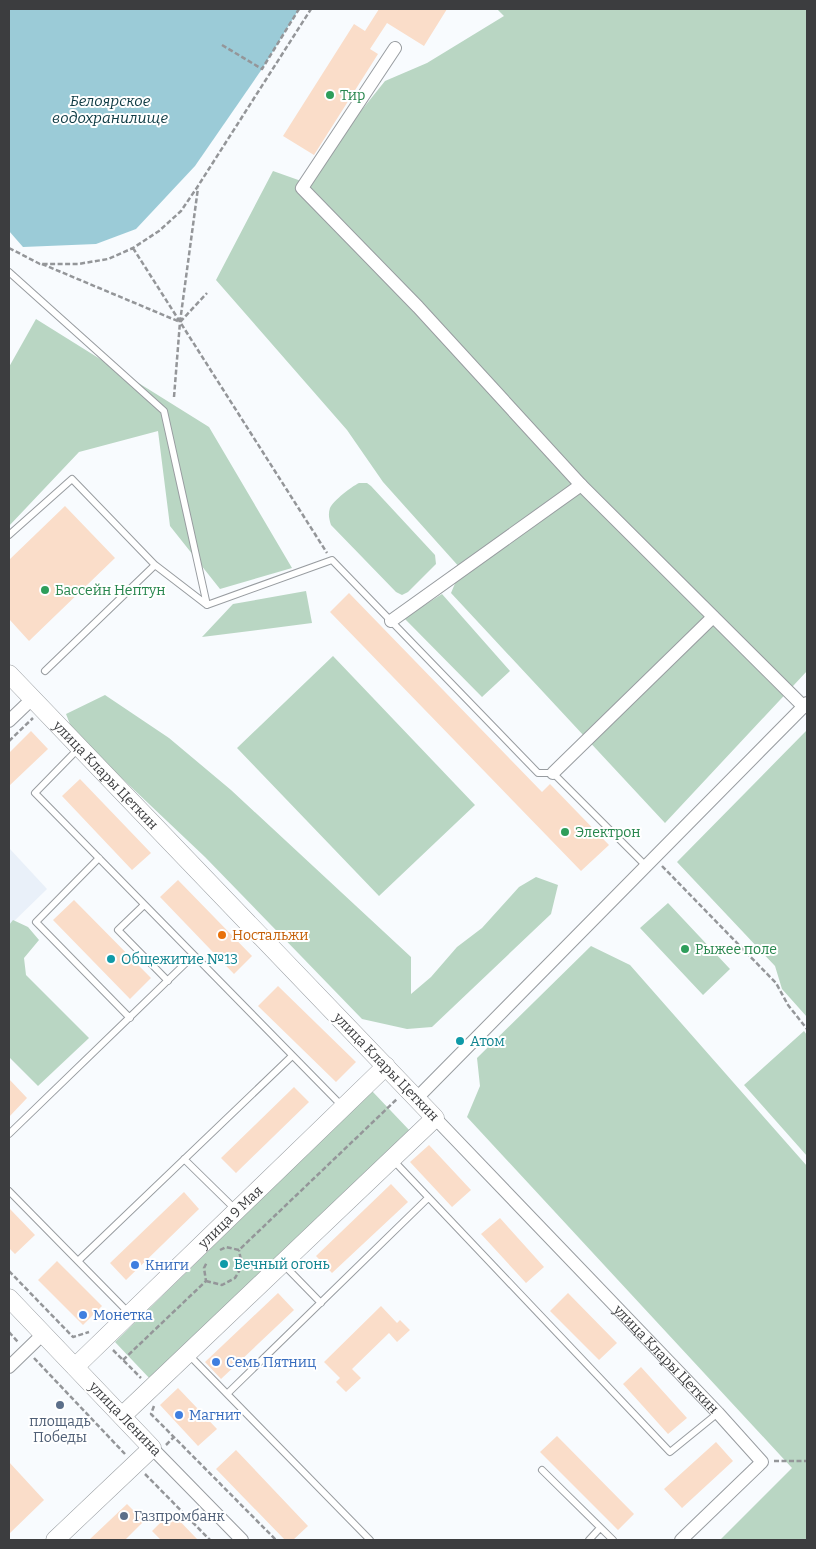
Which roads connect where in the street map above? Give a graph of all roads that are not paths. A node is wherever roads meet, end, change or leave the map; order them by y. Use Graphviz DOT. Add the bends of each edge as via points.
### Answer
graph roads {
  1 [pos="395,48"];
  2 [pos="9,272"];
  3 [pos="581,486"];
  4 [pos="9,535"];
  5 [pos="155,565"];
  6 [pos="207,605"];
  7 [pos="713,617"];
  8 [pos="391,621"];
  9 [pos="45,672"];
  10 [pos="9,674"];
  11 [pos="805,705"];
  12 [pos="33,708"];
  13 [pos="9,721"];
  14 [pos="79,747"];
  15 [pos="553,774"];
  16 [pos="99,858"];
  17 [pos="651,862"];
  18 [pos="144,905"];
  19 [pos="194,956"];
  20 [pos="168,981"];
  21 [pos="130,1018"];
  22 [pos="292,1056"];
  23 [pos="386,1066"];
  24 [pos="410,1101"];
  25 [pos="344,1108"];
  26 [pos="435,1118"];
  27 [pos="9,1134"];
  28 [pos="184,1159"];
  29 [pos="392,1159"];
  30 [pos="9,1191"];
  31 [pos="428,1198"];
  32 [pos="237,1211"];
  33 [pos="78,1262"];
  34 [pos="282,1263"];
  35 [pos="9,1298"];
  36 [pos="320,1303"];
  37 [pos="130,1314"];
  38 [pos="43,1334"];
  39 [pos="188,1353"];
  40 [pos="9,1367"];
  41 [pos="75,1367"];
  42 [pos="228,1394"];
  43 [pos="718,1413"];
  44 [pos="122,1416"];
  45 [pos="152,1448"];
  46 [pos="542,1470"];
  47 [pos="600,1528"];
  48 [pos="56,1540"];
  49 [pos="242,1540"];
  50 [pos="370,1540"];
  51 [pos="589,1540"];
  52 [pos="613,1540"];
  53 [pos="681,1540"];
  1 -- 3 [label="street" via="302,188 418,306"];
  2 -- 6 [label="lane" via="164,411"];
  3 -- 7 [label="street"];
  3 -- 8 [label="street"];
  4 -- 5 [label="lane" via="72,479"];
  5 -- 6 [label="lane"];
  5 -- 9 [label="lane"];
  6 -- 8 [label="lane" via="332,560"];
  7 -- 11 [label="street"];
  7 -- 15 [label="street"];
  8 -- 15 [label="lane" via="538,773"];
  10 -- 12 [label="street, улица Клары Цеткин"];
  11 -- 17 [label="street"];
  12 -- 13 [label="street"];
  12 -- 14 [label="street, улица Клары Цеткин"];
  14 -- 16 [label="lane" via="35,793"];
  14 -- 23 [label="street, улица Клары Цеткин"];
  15 -- 17 [label="lane"];
  16 -- 18 [label="lane"];
  16 -- 21 [label="lane" via="36,922"];
  17 -- 24 [label="street"];
  18 -- 19 [label="lane"];
  18 -- 20 [label="lane" via="118,930"];
  19 -- 20 [label="lane"];
  19 -- 22 [label="lane"];
  20 -- 21 [label="lane"];
  21 -- 27 [label="lane"];
  22 -- 25 [label="lane"];
  22 -- 28 [label="lane"];
  23 -- 24 [label="street, улица Клары Цеткин"];
  23 -- 25 [label="street, улица 9 Мая"];
  24 -- 26 [label="street, улица Клары Цеткин"];
  25 -- 32 [label="street, улица 9 Мая"];
  26 -- 29 [label="street"];
  26 -- 43 [label="street, улица Клары Цеткин"];
  28 -- 32 [label="lane"];
  28 -- 33 [label="lane"];
  29 -- 31 [label="lane"];
  29 -- 34 [label="street"];
  30 -- 33 [label="lane"];
  31 -- 36 [label="lane"];
  31 -- 43 [label="lane" via="670,1452"];
  32 -- 37 [label="street, улица 9 Мая"];
  33 -- 37 [label="lane"];
  34 -- 36 [label="lane"];
  34 -- 39 [label="street"];
  35 -- 38 [label="street, улица Ленина"];
  36 -- 42 [label="lane"];
  37 -- 41 [label="street, улица 9 Мая"];
  38 -- 40 [label="street"];
  38 -- 41 [label="street, улица Ленина"];
  39 -- 42 [label="lane"];
  39 -- 44 [label="street"];
  41 -- 44 [label="street, улица Ленина"];
  42 -- 50 [label="lane"];
  43 -- 53 [label="street, улица Клары Цеткин" via="762,1462"];
  44 -- 45 [label="street, улица Ленина"];
  45 -- 48 [label="street"];
  45 -- 49 [label="street, улица Ленина"];
  46 -- 47 [label="lane"];
  47 -- 51 [label="lane"];
  47 -- 52 [label="lane"];
}
